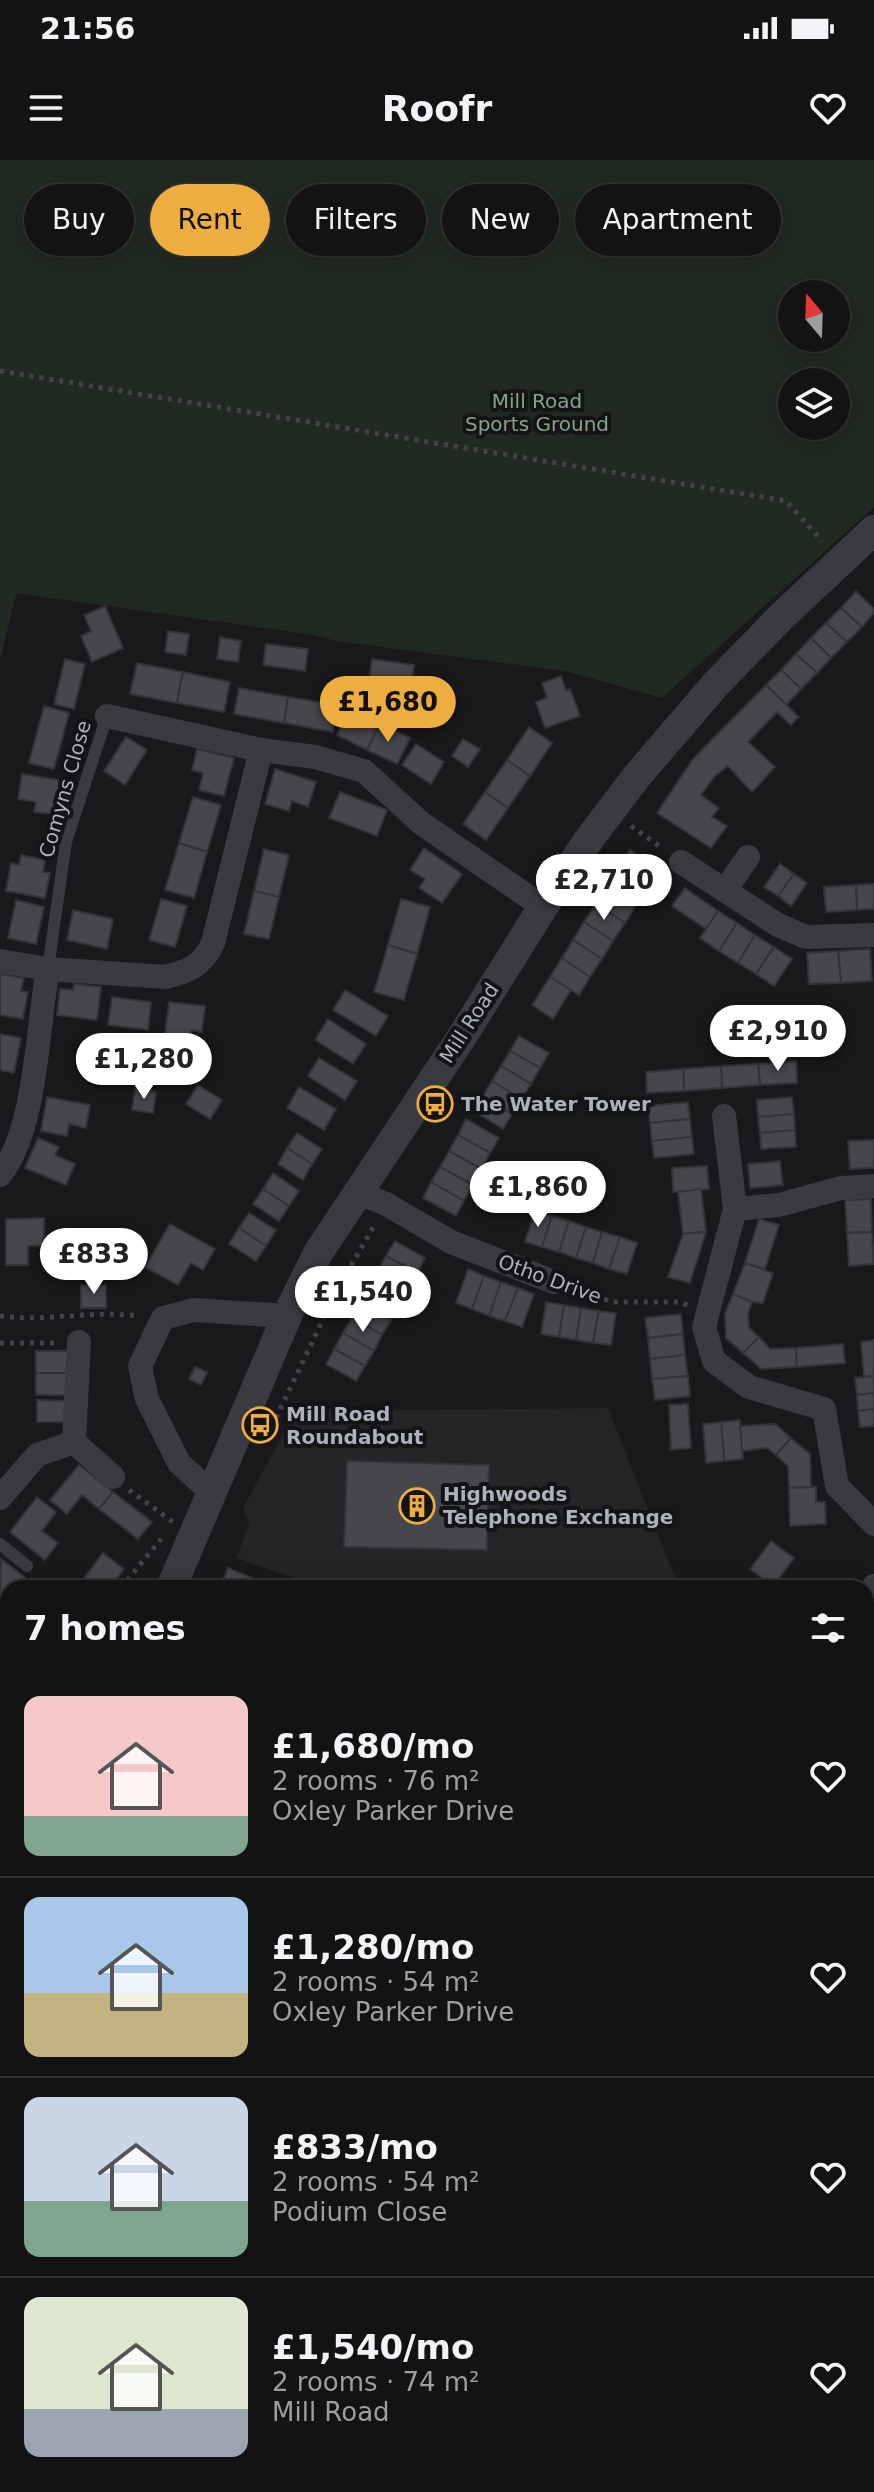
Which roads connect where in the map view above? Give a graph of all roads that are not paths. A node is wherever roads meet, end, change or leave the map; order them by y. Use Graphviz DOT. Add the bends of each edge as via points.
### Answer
graph roads {
  1 [pos="874,530"];
  2 [pos="107,716"];
  3 [pos="261,750"];
  4 [pos="748,857"];
  5 [pos="681,862"];
  6 [pos="725,890"];
  7 [pos="543,907"];
  8 [pos="874,935"];
  9 [pos="0,961"];
  10 [pos="48,969"];
  11 [pos="724,1116"];
  12 [pos="0,1175"];
  13 [pos="874,1186"];
  14 [pos="357,1192"];
  15 [pos="735,1209"];
  16 [pos="554,1282"];
  17 [pos="287,1316"];
  18 [pos="79,1342"];
  19 [pos="74,1442"];
  20 [pos="113,1477"];
  21 [pos="213,1494"];
  22 [pos="0,1498"];
  23 [pos="874,1524"];
  24 [pos="0,1544"];
  25 [pos="27,1566"];
  26 [pos="173,1580"];
  1 -- 7 [label="street, Mill Road" via="715,685 637,776"];
  2 -- 3 [label="street"];
  2 -- 10 [label="lane, Comyns Close" via="66,842"];
  3 -- 7 [label="street" via="364,771 421,823"];
  3 -- 10 [label="street" via="207,957 183,973 165,977"];
  4 -- 6 [label="street"];
  5 -- 6 [label="street"];
  6 -- 8 [label="street" via="806,937"];
  7 -- 14 [label="street, Mill Road"];
  9 -- 10 [label="street"];
  10 -- 12 [label="street" via="22,1128"];
  11 -- 15 [label="street"];
  13 -- 15 [label="street"];
  14 -- 16 [label="street, Otho Drive" via="451,1242"];
  14 -- 17 [label="street, Mill Road"];
  15 -- 23 [label="street" via="704,1327 714,1361 749,1387 824,1409 837,1486"];
  17 -- 21 [label="street, Mill Road"];
  17 -- 21 [label="street" via="194,1310 163,1318 140,1366 147,1399 179,1463"];
  18 -- 19 [label="street"];
  19 -- 20 [label="street"];
  19 -- 22 [label="street" via="37,1455"];
  21 -- 26 [label="street, Mill Road" via="184,1530"];
  24 -- 25 [label="lane"];
}
